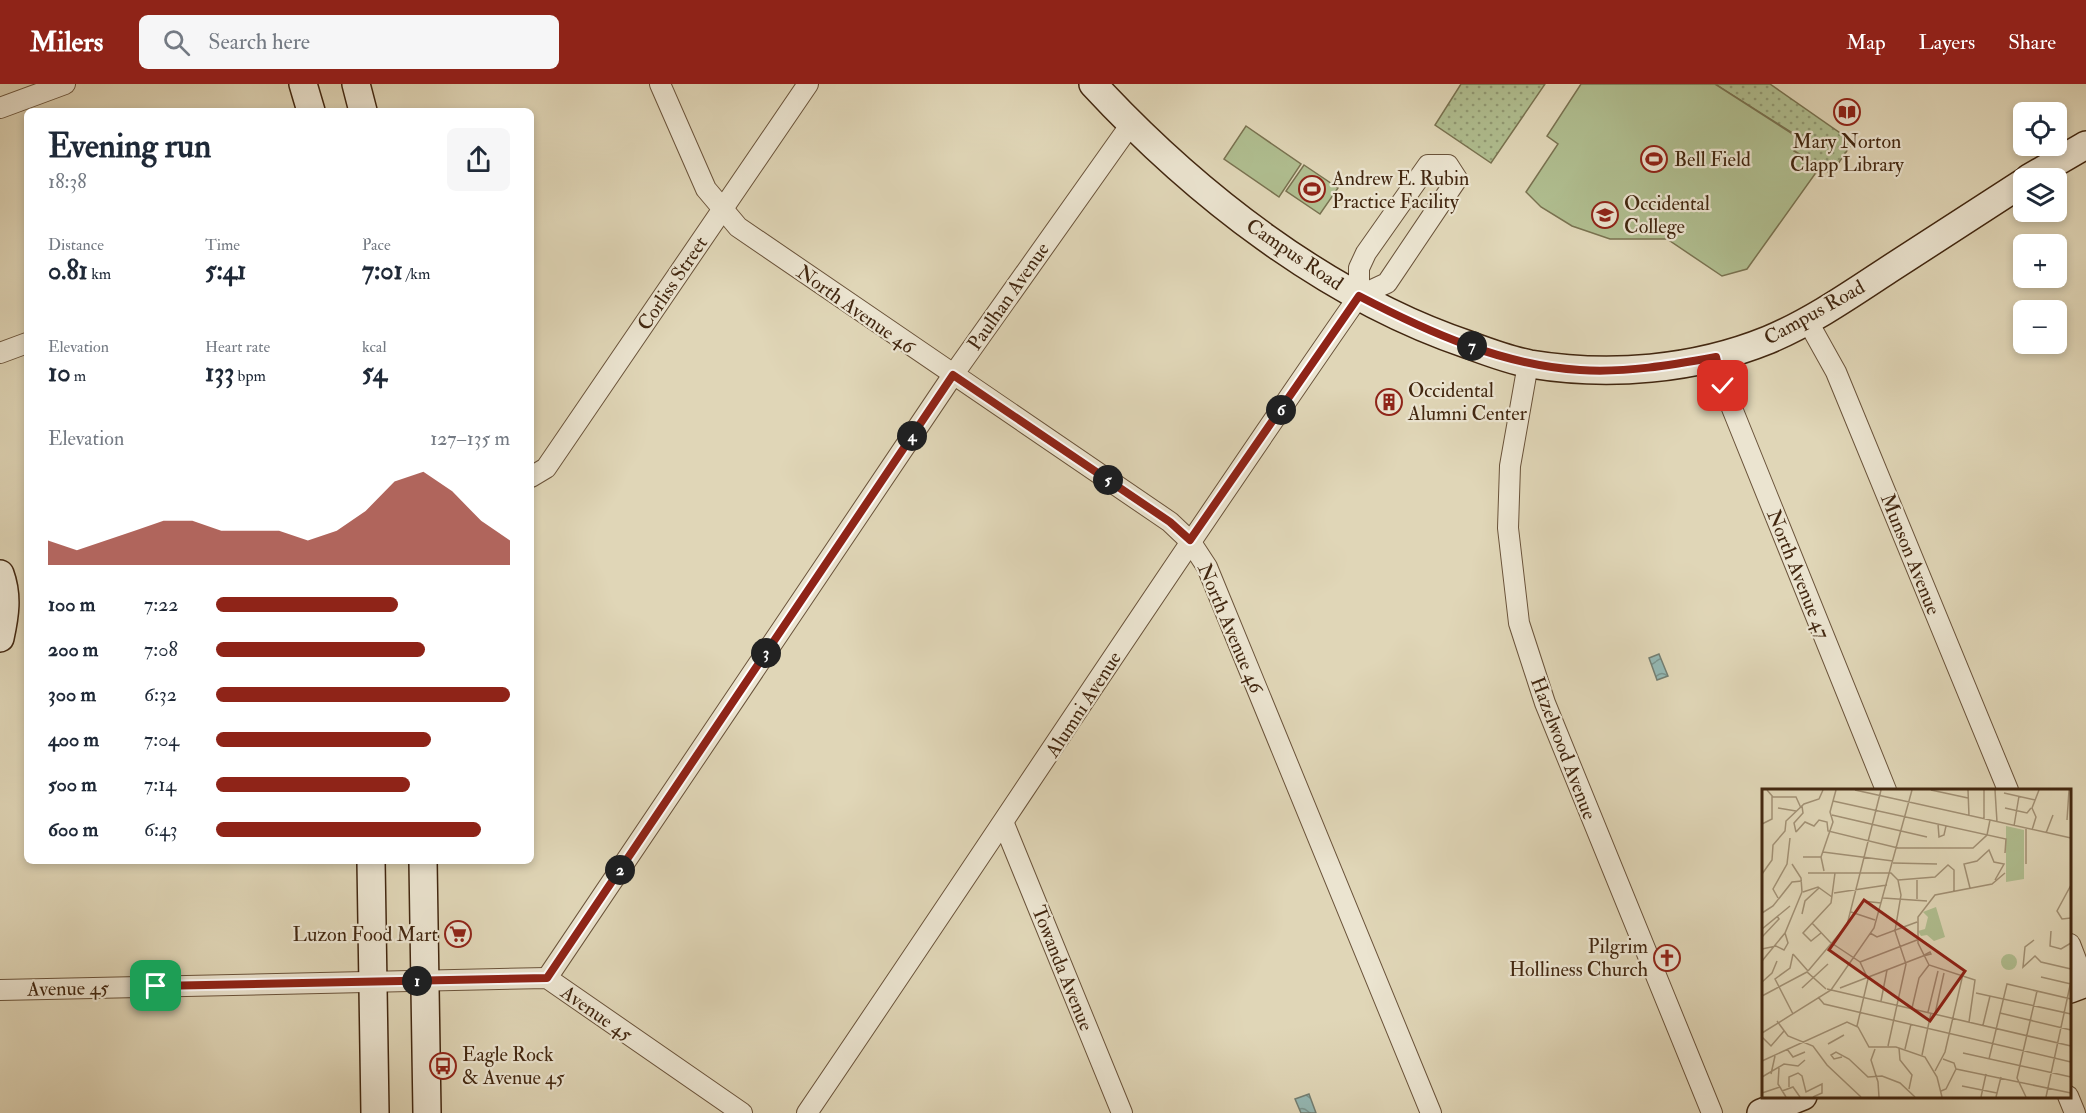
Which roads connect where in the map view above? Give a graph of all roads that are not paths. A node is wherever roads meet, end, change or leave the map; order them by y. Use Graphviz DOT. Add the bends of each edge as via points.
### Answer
graph roads {
  1 [pos="65,84"];
  2 [pos="303,84"];
  3 [pos="356,84"];
  4 [pos="660,84"];
  5 [pos="808,84"];
  6 [pos="1093,84"];
  7 [pos="0,108"];
  8 [pos="310,108"];
  9 [pos="362,108"];
  10 [pos="1131,124"];
  11 [pos="2085,148"];
  12 [pos="2048,168"];
  13 [pos="2013,189"];
  14 [pos="722,210"];
  15 [pos="1359,296"];
  16 [pos="1807,321"];
  17 [pos="24,344"];
  18 [pos="0,353"];
  19 [pos="1716,357"];
  20 [pos="1528,364"];
  21 [pos="953,375"];
  22 [pos="534,475"];
  23 [pos="1190,540"];
  24 [pos="0,574"];
  25 [pos="0,638"];
  26 [pos="1886,789"];
  27 [pos="2008,789"];
  28 [pos="1004,824"];
  29 [pos="371,864"];
  30 [pos="423,864"];
  31 [pos="2071,948"];
  32 [pos="547,978"];
  33 [pos="425,981"];
  34 [pos="373,982"];
  35 [pos="2080,985"];
  36 [pos="0,990"];
  37 [pos="1798,1098"];
  38 [pos="2069,1098"];
  39 [pos="375,1113"];
  40 [pos="427,1113"];
  41 [pos="742,1113"];
  42 [pos="807,1113"];
  43 [pos="1122,1113"];
  44 [pos="1431,1113"];
  45 [pos="1712,1113"];
  46 [pos="1761,1113"];
  47 [pos="2075,1113"];
  1 -- 7 [label="street"];
  2 -- 8 [label="street"];
  3 -- 9 [label="street"];
  4 -- 14 [label="street, North Avenue 46" via="706,189"];
  5 -- 14 [label="street, Corliss Street"];
  6 -- 10 [label="street, Campus Road"];
  10 -- 15 [label="street, Campus Road" via="1227,208"];
  10 -- 21 [label="street, Paulhan Avenue"];
  11 -- 12 [label="street"];
  13 -- 16 [label="street, Campus Road"];
  14 -- 21 [label="street, North Avenue 46" via="738,227"];
  14 -- 22 [label="street, Corliss Street" via="546,468"];
  15 -- 15 [label="street" via="1387,283 1445,198 1457,179 1448,165 1428,165 1366,253 1359,268"];
  15 -- 20 [label="street, Campus Road" via="1450,339"];
  15 -- 23 [label="street, Alumni Avenue"];
  16 -- 19 [label="street, Campus Road" via="1768,340"];
  16 -- 27 [label="street, Munson Avenue" via="1836,372"];
  17 -- 18 [label="street"];
  19 -- 20 [label="street, Campus Road" via="1618,370"];
  19 -- 26 [label="street, North Avenue 47" via="1723,386"];
  20 -- 45 [label="street, Hazelwood Avenue" via="1510,466 1508,528 1519,623 1545,703"];
  21 -- 23 [label="street, North Avenue 46" via="1170,522"];
  21 -- 32 [label="street, Paulhan Avenue"];
  23 -- 28 [label="street, Alumni Avenue"];
  23 -- 44 [label="street, North Avenue 46" via="1211,577"];
  24 -- 25 [label="street" via="6,611"];
  28 -- 42 [label="street, Alumni Avenue"];
  28 -- 43 [label="street, Towanda Avenue"];
  29 -- 34 [label="street"];
  30 -- 33 [label="street"];
  31 -- 35 [label="street"];
  32 -- 33 [label="street, Avenue 45"];
  32 -- 41 [label="street, Avenue 45"];
  33 -- 34 [label="street, Avenue 45"];
  33 -- 40 [label="street"];
  34 -- 36 [label="street, Avenue 45"];
  34 -- 39 [label="street"];
  37 -- 46 [label="street"];
  38 -- 47 [label="street"];
}
